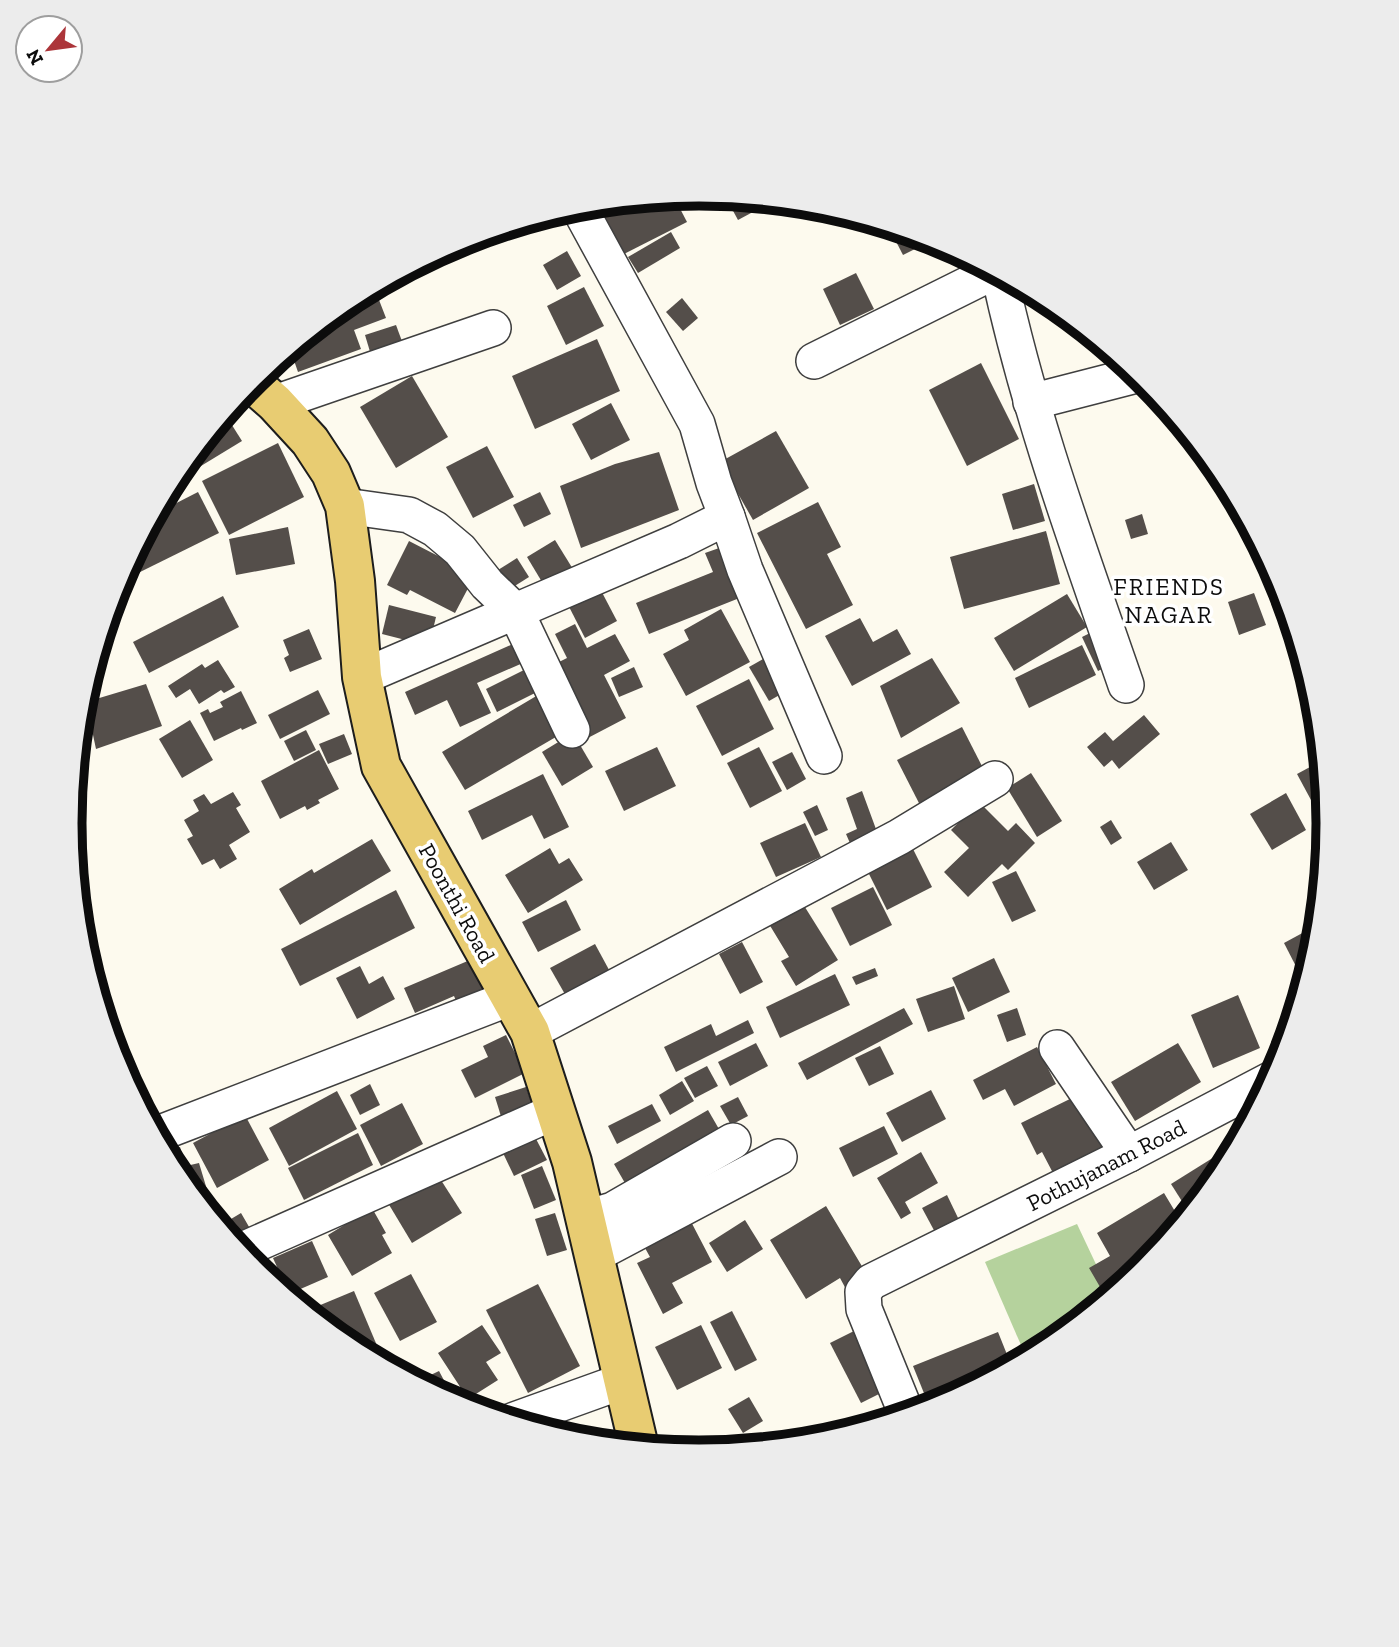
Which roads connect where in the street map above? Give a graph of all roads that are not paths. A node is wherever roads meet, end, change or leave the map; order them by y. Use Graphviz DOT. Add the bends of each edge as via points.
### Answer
graph roads {
  1 [pos="584,217"];
  2 [pos="986,277"];
  3 [pos="1000,285"];
  4 [pos="493,328"];
  5 [pos="814,361"];
  6 [pos="1126,378"];
  7 [pos="263,393"];
  8 [pos="1031,402"];
  9 [pos="345,506"];
  10 [pos="727,517"];
  11 [pos="516,612"];
  12 [pos="362,677"];
  13 [pos="1126,685"];
  14 [pos="572,730"];
  15 [pos="824,755"];
  16 [pos="995,779"];
  17 [pos="510,998"];
  18 [pos="530,1032"];
  19 [pos="1057,1048"];
  20 [pos="1257,1088"];
  21 [pos="556,1111"];
  22 [pos="165,1131"];
  23 [pos="733,1141"];
  24 [pos="1129,1154"];
  25 [pos="779,1157"];
  26 [pos="585,1218"];
  27 [pos="250,1246"];
  28 [pos="594,1255"];
  29 [pos="623,1381"];
  30 [pos="903,1406"];
  31 [pos="526,1416"];
  32 [pos="637,1437"];
  1 -- 10 [label="street" via="697,424"];
  2 -- 5 [label="street"];
  3 -- 8 [label="street"];
  4 -- 7 [label="street"];
  6 -- 8 [label="street"];
  7 -- 9 [label="main road, Poonthi Road" via="310,441"];
  8 -- 13 [label="street"];
  9 -- 11 [label="street" via="408,515 435,529"];
  9 -- 12 [label="main road, Poonthi Road"];
  10 -- 11 [label="street"];
  10 -- 15 [label="street"];
  11 -- 12 [label="street"];
  11 -- 14 [label="street"];
  12 -- 17 [label="main road, Poonthi Road" via="381,766"];
  16 -- 18 [label="street" via="899,837"];
  17 -- 18 [label="main road, Poonthi Road"];
  17 -- 22 [label="street"];
  18 -- 21 [label="main road, Poonthi Road"];
  19 -- 24 [label="street"];
  20 -- 24 [label="street, Pothujanam Road"];
  21 -- 26 [label="main road, Poonthi Road"];
  21 -- 27 [label="street"];
  23 -- 26 [label="street" via="613,1210"];
  24 -- 30 [label="street, Pothujanam Road" via="871,1282 863,1292 864,1309"];
  25 -- 28 [label="street"];
  26 -- 28 [label="main road, Poonthi Road"];
  28 -- 29 [label="main road, Poonthi Road"];
  29 -- 31 [label="street"];
  29 -- 32 [label="main road, Poonthi Road"];
}
